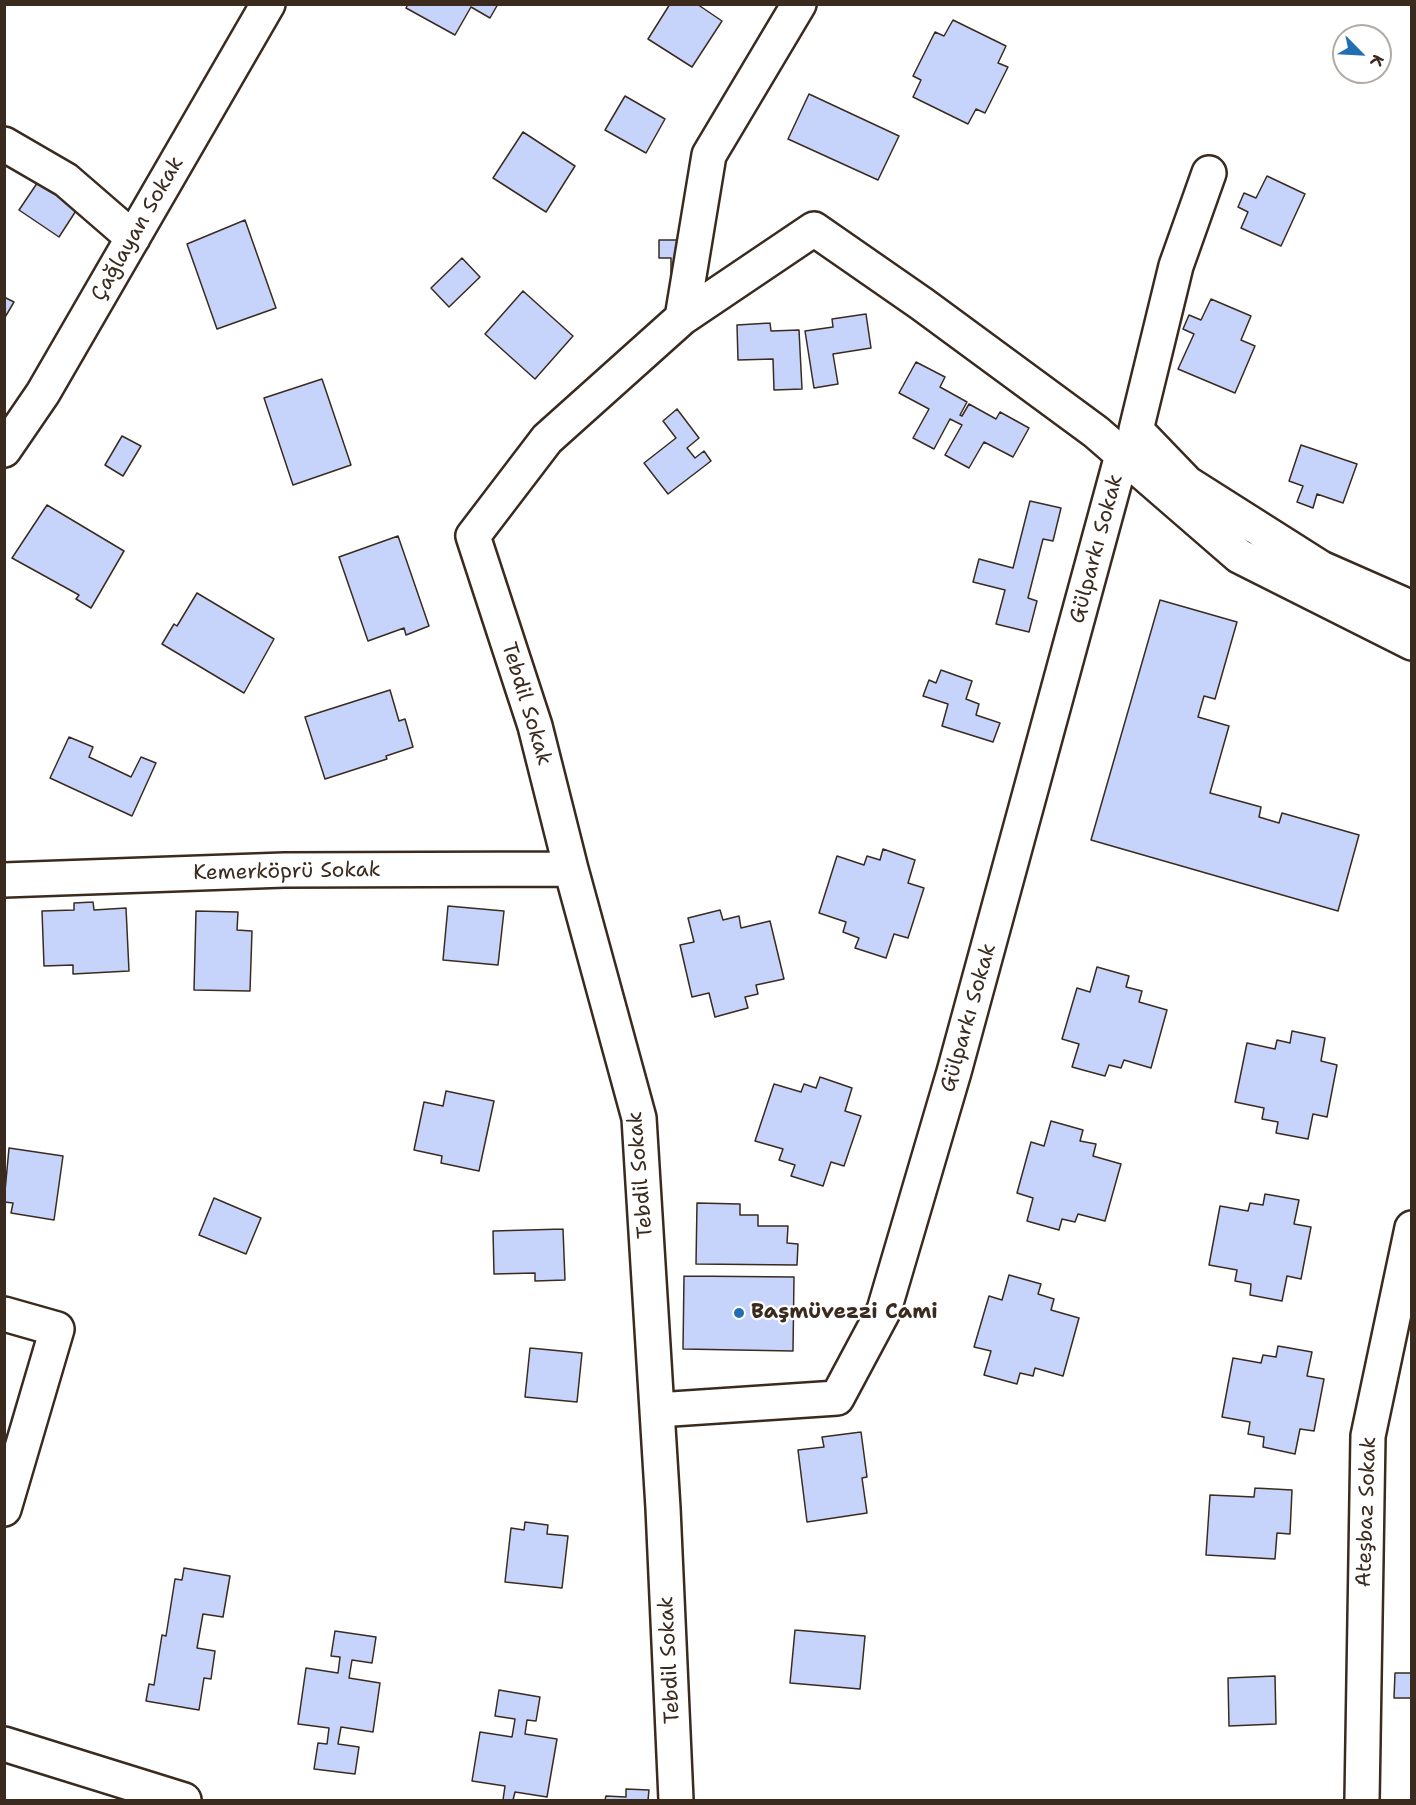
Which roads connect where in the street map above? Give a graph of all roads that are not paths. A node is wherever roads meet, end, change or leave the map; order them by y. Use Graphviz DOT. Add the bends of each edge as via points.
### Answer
graph roads {
  1 [pos="268,4"];
  2 [pos="799,4"];
  3 [pos="4,144"];
  4 [pos="1209,173"];
  5 [pos="133,238"];
  6 [pos="682,318"];
  7 [pos="4,450"];
  8 [pos="1122,455"];
  9 [pos="1412,608"];
  10 [pos="1412,644"];
  11 [pos="571,869"];
  12 [pos="4,880"];
  13 [pos="1412,1228"];
  14 [pos="4,1314"];
  15 [pos="657,1410"];
  16 [pos="4,1509"];
  17 [pos="4,1744"];
  18 [pos="184,1800"];
  19 [pos="676,1800"];
  20 [pos="1362,1800"];
  1 -- 5 [label="street, Çağlayan Sokak"];
  2 -- 6 [label="street" via="709,155"];
  3 -- 5 [label="street" via="66,180"];
  4 -- 9 [label="street" via="1176,266 1136,430 1187,483 1321,568"];
  5 -- 7 [label="street, Çağlayan Sokak" via="43,393"];
  6 -- 8 [label="street" via="814,229 922,304"];
  6 -- 11 [label="street, Tebdil Sokak" via="547,439 473,536 535,726"];
  8 -- 10 [label="street" via="1239,556"];
  8 -- 15 [label="street, Gülparkı Sokak" via="957,1061 884,1310 837,1398"];
  11 -- 12 [label="street, Kemerköprü Sokak" via="284,870"];
  11 -- 15 [label="street, Tebdil Sokak" via="639,1118"];
  13 -- 20 [label="street, Ateşbaz Sokak" via="1368,1436"];
  14 -- 16 [label="street" via="57,1329"];
  15 -- 19 [label="street, Tebdil Sokak"];
  17 -- 18 [label="street"];
}
